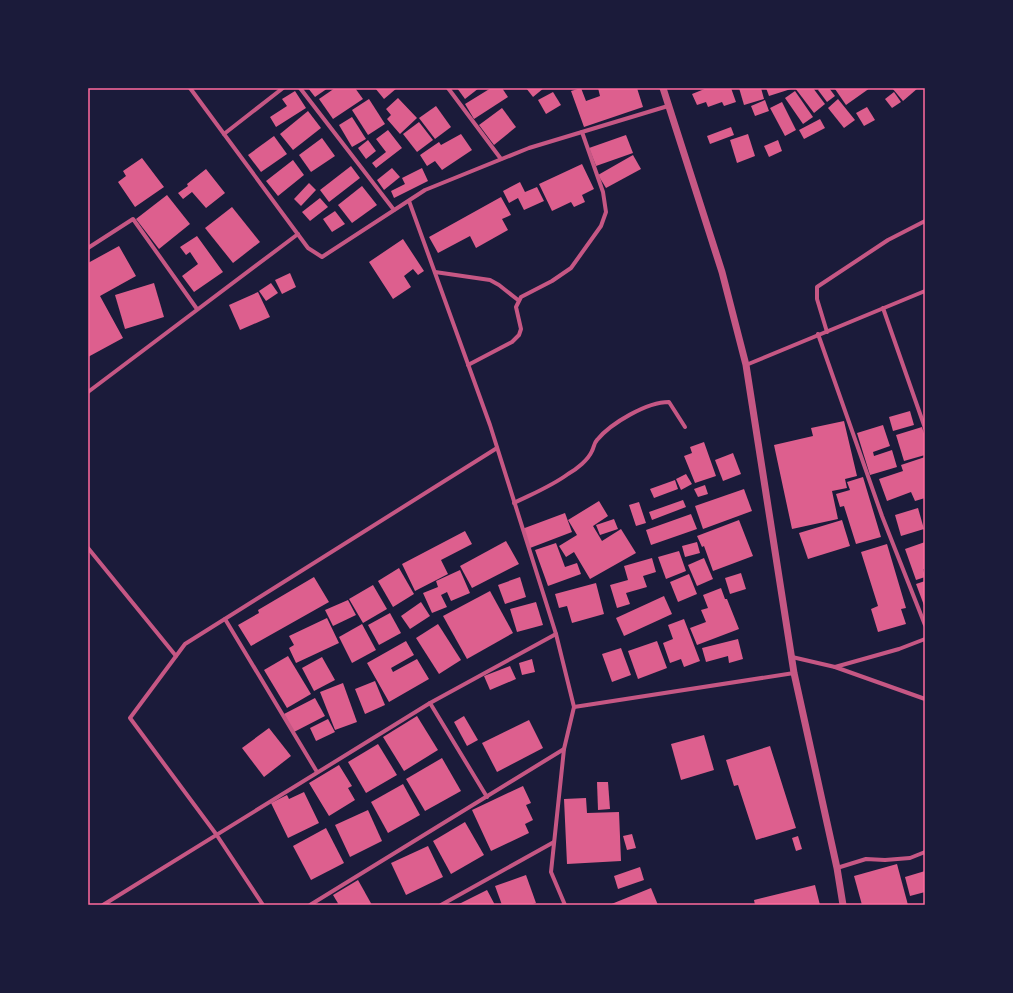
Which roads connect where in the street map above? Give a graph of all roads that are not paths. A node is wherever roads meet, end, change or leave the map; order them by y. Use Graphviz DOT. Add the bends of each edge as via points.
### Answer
graph roads {
  1 [pos="190,88"];
  2 [pos="283,88"];
  3 [pos="300,88"];
  4 [pos="448,88"];
  5 [pos="663,88"];
  6 [pos="668,106"];
  7 [pos="582,132"];
  8 [pos="224,134"];
  9 [pos="501,159"];
  10 [pos="409,201"];
  11 [pos="394,210"];
  12 [pos="925,221"];
  13 [pos="298,234"];
  14 [pos="88,248"];
  15 [pos="435,272"];
  16 [pos="925,291"];
  17 [pos="518,300"];
  18 [pos="883,308"];
  19 [pos="197,309"];
  20 [pos="827,332"];
  21 [pos="818,334"];
  22 [pos="468,365"];
  23 [pos="746,365"];
  24 [pos="88,392"];
  25 [pos="684,427"];
  26 [pos="925,428"];
  27 [pos="497,448"];
  28 [pos="514,503"];
  29 [pos="88,548"];
  30 [pos="225,618"];
  31 [pos="925,625"];
  32 [pos="556,634"];
  33 [pos="925,639"];
  34 [pos="176,656"];
  35 [pos="792,657"];
  36 [pos="835,667"];
  37 [pos="794,674"];
  38 [pos="925,699"];
  39 [pos="430,703"];
  40 [pos="574,707"];
  41 [pos="564,749"];
  42 [pos="317,772"];
  43 [pos="487,797"];
  44 [pos="216,834"];
  45 [pos="554,842"];
  46 [pos="925,852"];
  47 [pos="837,868"];
  48 [pos="103,905"];
  49 [pos="263,905"];
  50 [pos="310,905"];
  51 [pos="441,905"];
  52 [pos="565,905"];
  53 [pos="843,905"];
  1 -- 8 [label="street"];
  2 -- 8 [label="street"];
  3 -- 11 [label="street"];
  4 -- 9 [label="street"];
  5 -- 6 [label="street"];
  6 -- 7 [label="street"];
  6 -- 23 [label="street" via="722,272"];
  7 -- 9 [label="street"];
  7 -- 17 [label="street" via="603,192 606,212 601,226 571,268"];
  8 -- 13 [label="street"];
  9 -- 10 [label="street" via="425,190"];
  10 -- 11 [label="street"];
  10 -- 15 [label="street"];
  11 -- 13 [label="street" via="322,257 308,248"];
  12 -- 20 [label="street" via="888,240 817,287 817,299"];
  13 -- 19 [label="street"];
  14 -- 19 [label="street" via="133,219"];
  15 -- 17 [label="street" via="490,280"];
  15 -- 22 [label="street"];
  16 -- 18 [label="street"];
  17 -- 22 [label="street" via="516,307 521,329 519,335 512,342"];
  18 -- 20 [label="street"];
  18 -- 26 [label="street"];
  19 -- 24 [label="street"];
  20 -- 21 [label="street"];
  21 -- 23 [label="street"];
  21 -- 31 [label="street" via="882,516"];
  22 -- 27 [label="street"];
  23 -- 35 [label="street"];
  25 -- 28 [label="street" via="669,402 661,402 646,408 602,434 586,459 568,475"];
  27 -- 28 [label="street"];
  27 -- 30 [label="street"];
  28 -- 32 [label="street"];
  29 -- 34 [label="street"];
  30 -- 34 [label="street" via="185,644"];
  30 -- 42 [label="street"];
  32 -- 39 [label="street"];
  32 -- 40 [label="street"];
  33 -- 36 [label="street"];
  34 -- 44 [label="street" via="130,718"];
  35 -- 36 [label="street"];
  35 -- 37 [label="street"];
  36 -- 38 [label="street"];
  37 -- 40 [label="street"];
  37 -- 47 [label="street"];
  39 -- 42 [label="street"];
  39 -- 43 [label="street"];
  40 -- 41 [label="street"];
  41 -- 43 [label="street"];
  41 -- 45 [label="street"];
  42 -- 44 [label="street"];
  43 -- 50 [label="street"];
  44 -- 48 [label="street"];
  44 -- 49 [label="street"];
  45 -- 51 [label="street"];
  45 -- 52 [label="street" via="551,872"];
  46 -- 47 [label="street" via="910,858 866,859"];
  47 -- 53 [label="street"];
}
